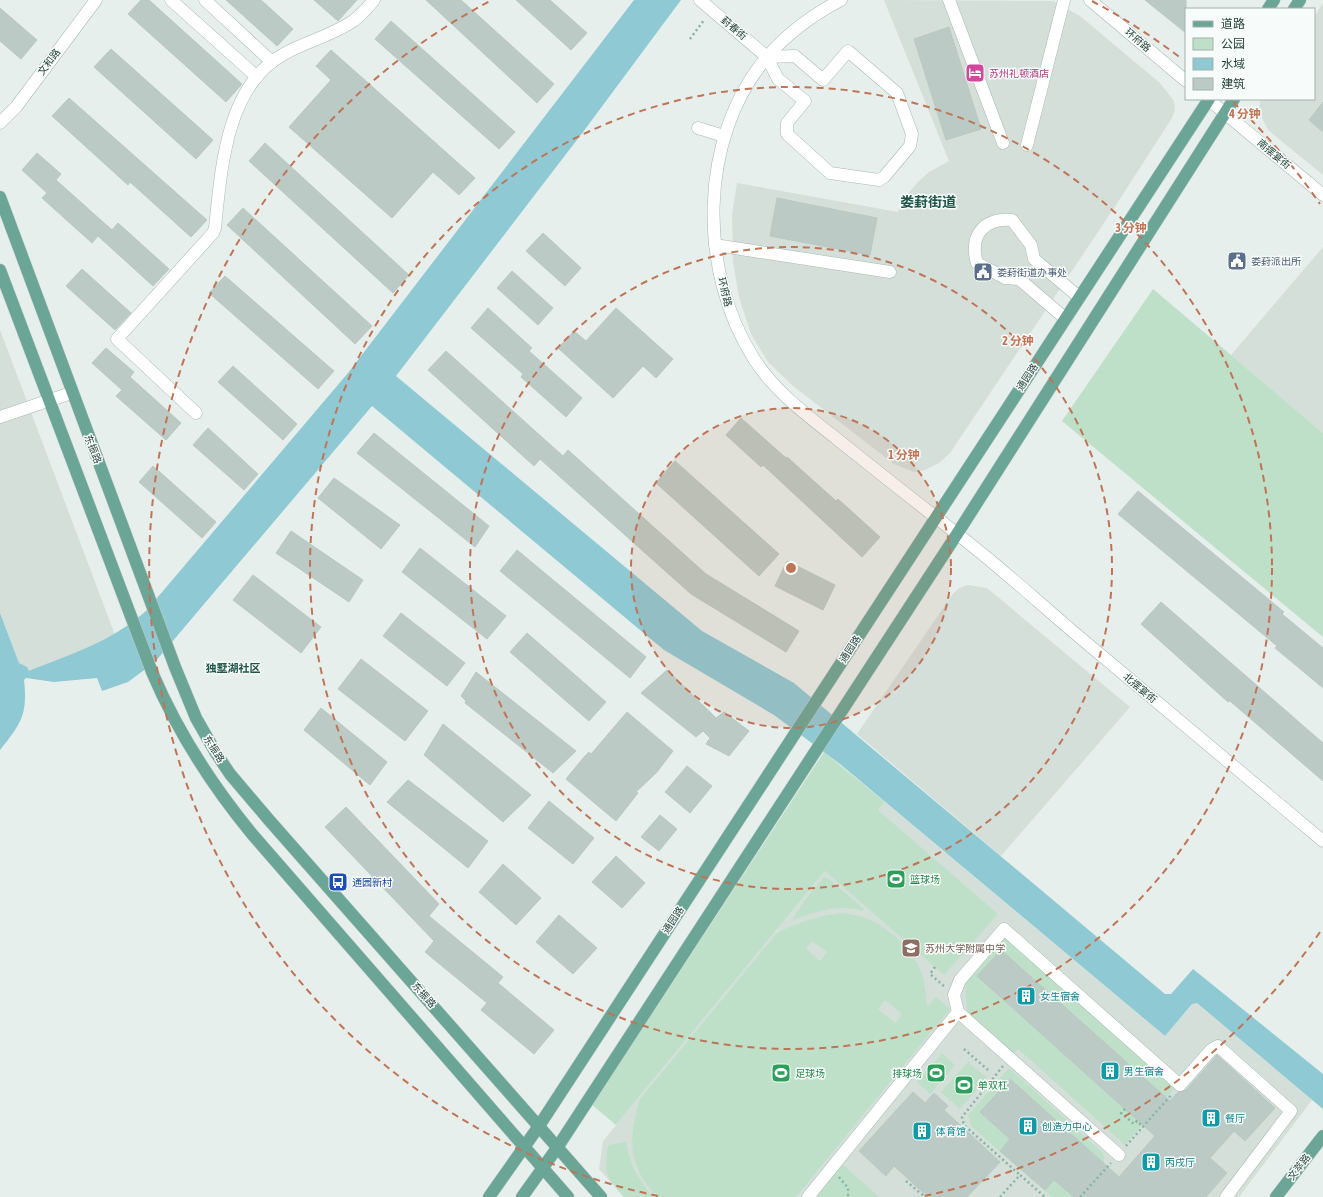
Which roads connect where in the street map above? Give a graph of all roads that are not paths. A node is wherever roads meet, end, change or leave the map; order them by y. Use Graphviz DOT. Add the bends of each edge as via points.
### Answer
graph roads {
  1 [pos="96,0"];
  2 [pos="171,0"];
  3 [pos="205,0"];
  4 [pos="374,0"];
  5 [pos="700,0"];
  6 [pos="841,0"];
  7 [pos="949,0"];
  8 [pos="1064,0"];
  9 [pos="1090,0"];
  10 [pos="767,57"];
  11 [pos="272,62"];
  12 [pos="257,77"];
  13 [pos="1185,80"];
  14 [pos="1208,100"];
  15 [pos="1210,100"];
  16 [pos="1233,100"];
  17 [pos="1224,113"];
  18 [pos="0,123"];
  19 [pos="698,128"];
  20 [pos="724,136"];
  21 [pos="1002,143"];
  22 [pos="1026,145"];
  23 [pos="1323,195"];
  24 [pos="0,197"];
  25 [pos="715,245"];
  26 [pos="0,270"];
  27 [pos="890,272"];
  28 [pos="1080,298"];
  29 [pos="1066,318"];
  30 [pos="72,392"];
  31 [pos="49,400"];
  32 [pos="196,412"];
  33 [pos="0,417"];
  34 [pos="935,518"];
  35 [pos="957,534"];
  36 [pos="1323,842"];
  37 [pos="958,1012"];
  38 [pos="539,1126"];
  39 [pos="1323,1136"];
  40 [pos="525,1146"];
  41 [pos="557,1148"];
  42 [pos="1119,1155"];
  43 [pos="543,1168"];
  44 [pos="489,1197"];
  45 [pos="522,1197"];
  46 [pos="568,1197"];
  47 [pos="601,1197"];
  48 [pos="808,1197"];
  49 [pos="1226,1197"];
  50 [pos="1276,1197"];
  1 -- 18 [label="street, 文和路" via="16,107"];
  2 -- 12 [label="street"];
  3 -- 11 [label="street"];
  4 -- 11 [label="street" via="351,23"];
  5 -- 10 [label="street, 葑春街"];
  6 -- 10 [label="street, 环府路" via="801,26"];
  7 -- 21 [label="street"];
  8 -- 22 [label="street"];
  9 -- 13 [label="street, 环府路"];
  10 -- 10 [label="street" via="778,79 805,101 787,123 787,134 830,173 879,180 910,146 912,134 897,93 848,51 823,80 795,56"];
  10 -- 20 [label="street, 环府路" via="748,85"];
  11 -- 12 [label="street"];
  12 -- 32 [label="street" via="239,104 230,127 224,153 216,228 213,234 117,339"];
  14 -- 28 [label="main road, 通园路"];
  15 -- 17 [label="street"];
  16 -- 17 [label="main road"];
  17 -- 23 [label="street, 南摆宴街"];
  17 -- 35 [label="main road"];
  19 -- 20 [label="street"];
  20 -- 25 [label="street, 环府路" via="718,162 714,202"];
  24 -- 30 [label="main road, 东振路"];
  25 -- 27 [label="street"];
  25 -- 34 [label="street, 环府路" via="732,319 754,360 784,396"];
  26 -- 31 [label="main road, 东振路"];
  28 -- 29 [label="main road, 通园路"];
  28 -- 29 [label="street" via="1034,259 1031,245 1012,220 992,222 978,234 974,248 977,263 1005,278 1019,278"];
  29 -- 34 [label="main road, 通园路"];
  30 -- 31 [label="street"];
  30 -- 38 [label="main road, 东振路" via="169,651 200,725 216,753 230,774"];
  31 -- 33 [label="street"];
  31 -- 40 [label="main road, 东振路" via="152,672 180,732 209,779 232,810"];
  34 -- 35 [label="street, 环府路"];
  34 -- 38 [label="main road, 通园路"];
  35 -- 36 [label="street, 北摆宴街"];
  35 -- 41 [label="main road"];
  37 -- 42 [label="street"];
  37 -- 48 [label="street"];
  37 -- 49 [label="street" via="954,995 960,980 1004,929 1180,1085 1211,1050 1218,1046 1291,1110"];
  38 -- 40 [label="main road, 通园路"];
  38 -- 41 [label="main road, 东振路"];
  39 -- 50 [label="main road, 文萃路"];
  40 -- 43 [label="main road, 东振路"];
  40 -- 44 [label="main road, 通园路"];
  41 -- 43 [label="main road"];
  41 -- 47 [label="main road, 东振路"];
  43 -- 45 [label="main road"];
  43 -- 46 [label="main road, 东振路"];
}
